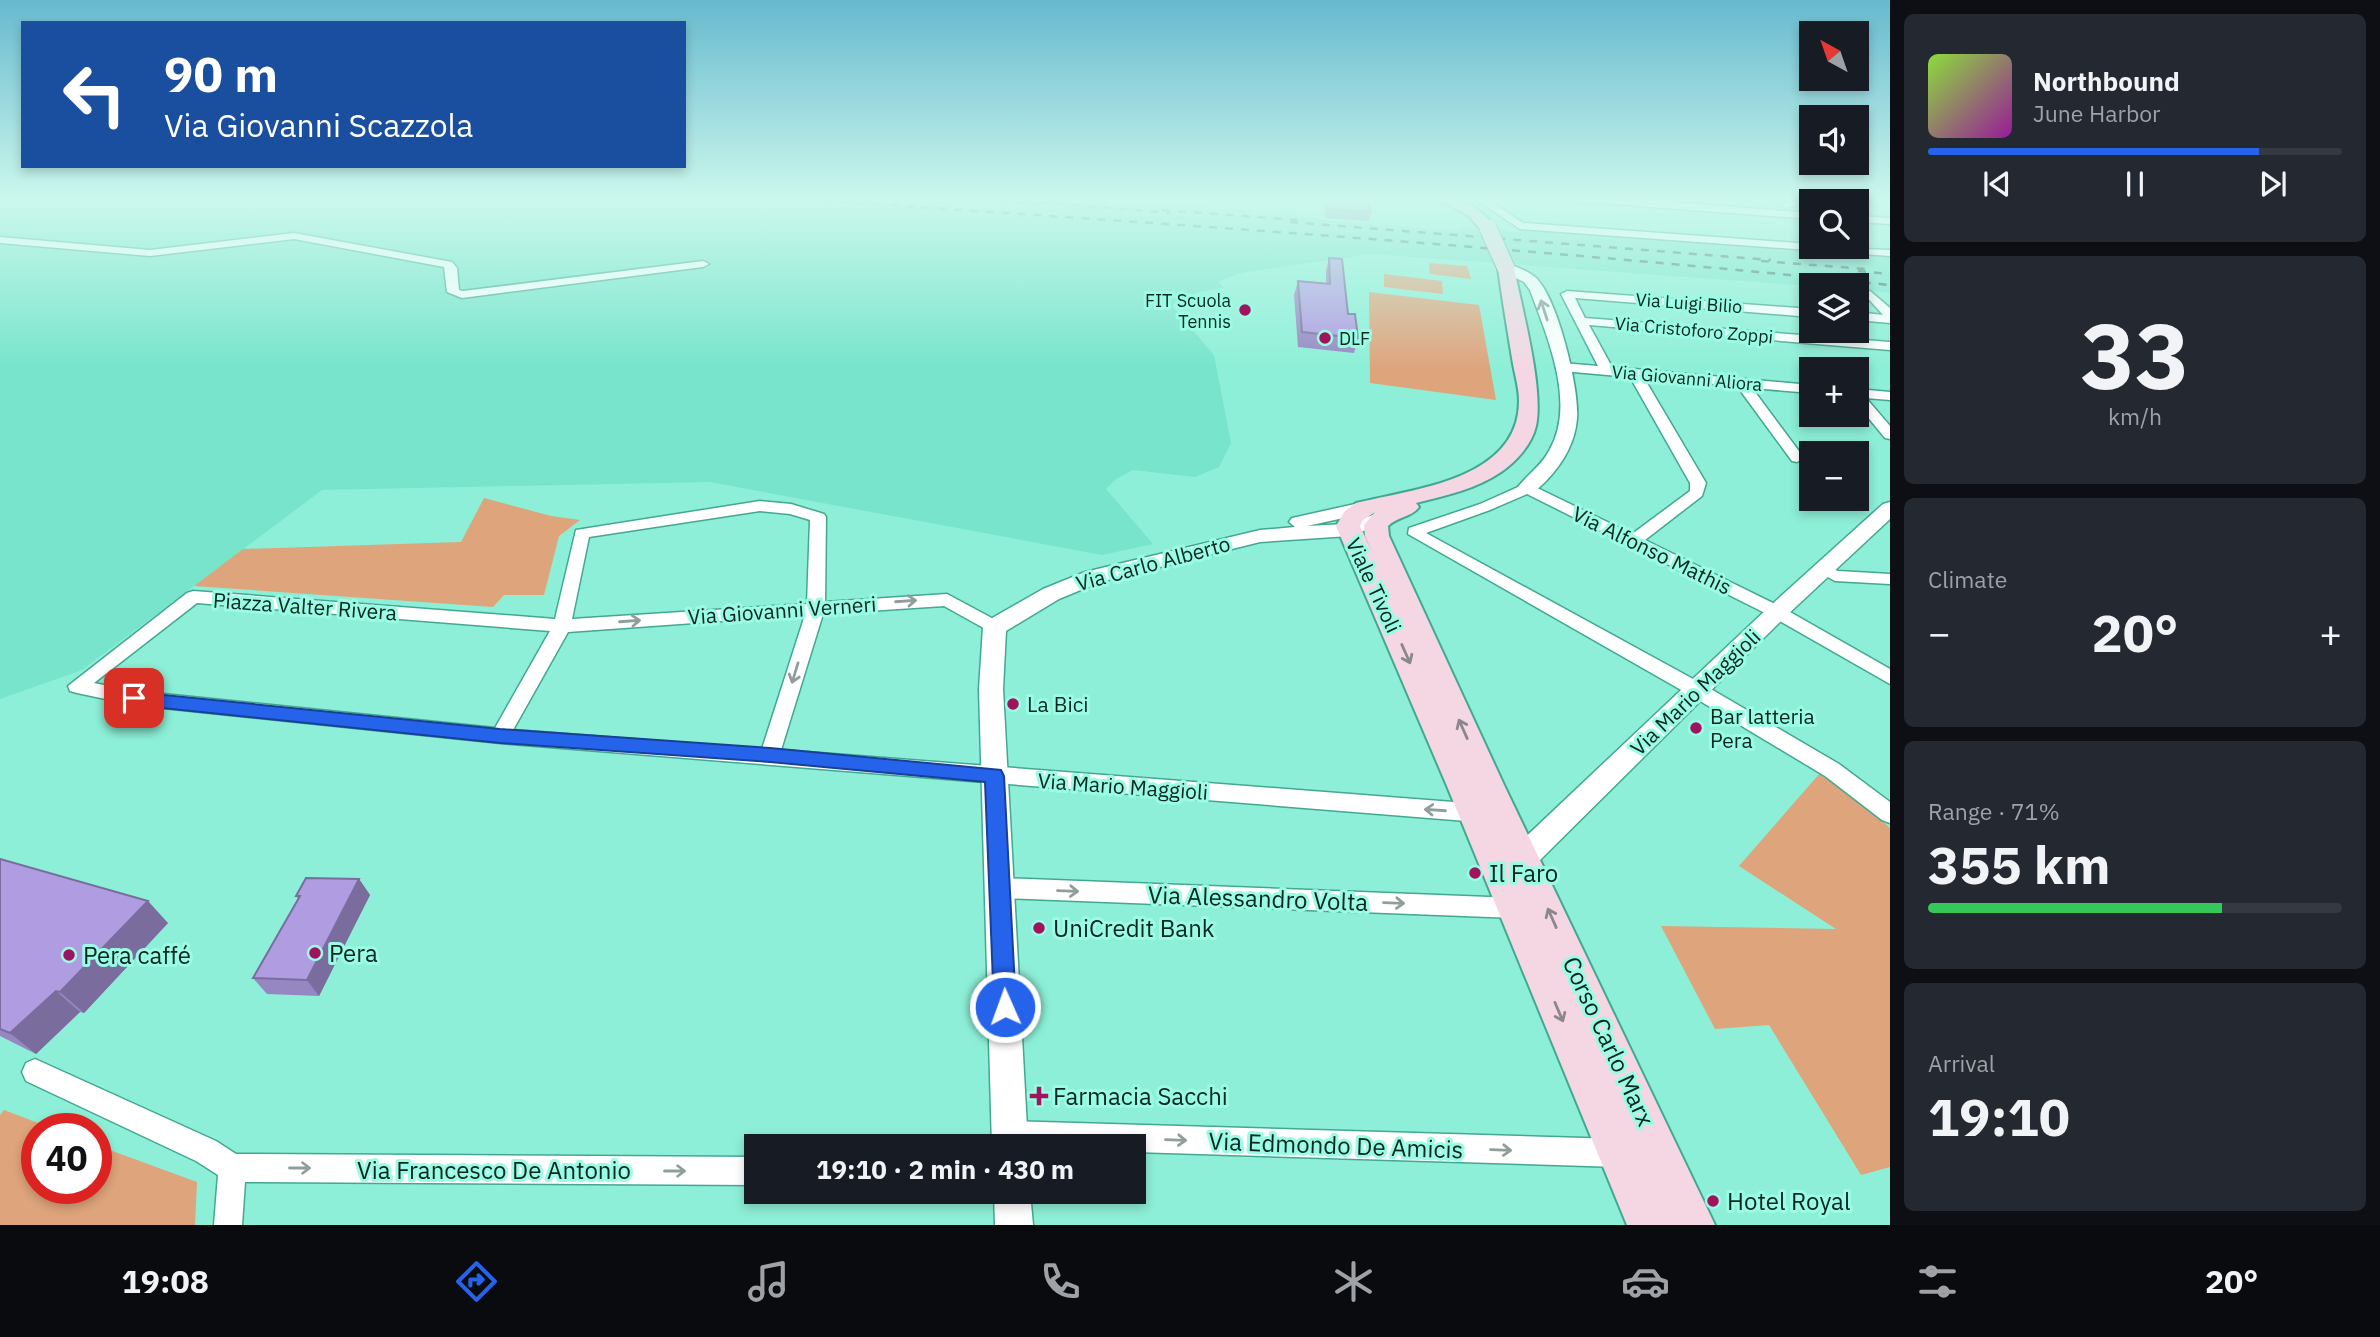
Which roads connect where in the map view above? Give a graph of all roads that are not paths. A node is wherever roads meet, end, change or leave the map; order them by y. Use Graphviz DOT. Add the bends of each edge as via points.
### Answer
graph roads {
  1 [pos="404,255"];
  2 [pos="1500,255"];
  3 [pos="703,264"];
  4 [pos="1506,268"];
  5 [pos="1870,294"];
  6 [pos="1799,312"];
  7 [pos="1869,316"];
  8 [pos="1890,317"];
  9 [pos="1582,321"];
  10 [pos="1890,346"];
  11 [pos="1562,367"];
  12 [pos="1607,371"];
  13 [pos="1634,373"];
  14 [pos="1742,384"];
  15 [pos="1799,388"];
  16 [pos="1869,395"];
  17 [pos="1890,396"];
  18 [pos="1869,410"];
  19 [pos="1890,435"];
  20 [pos="1797,458"];
  21 [pos="1527,488"];
  22 [pos="1890,508"];
  23 [pos="1365,519"];
  24 [pos="1311,533"];
  25 [pos="1260,536"];
  26 [pos="1634,540"];
  27 [pos="1365,560"];
  28 [pos="1823,570"];
  29 [pos="1890,579"];
  30 [pos="816,608"];
  31 [pos="1777,612"];
  32 [pos="562,626"];
  33 [pos="995,627"];
  34 [pos="1887,674"];
  35 [pos="78,686"];
  36 [pos="1697,690"];
  37 [pos="500,736"];
  38 [pos="770,755"];
  39 [pos="994,776"];
  40 [pos="1475,813"];
  41 [pos="1890,814"];
  42 [pos="1503,815"];
  43 [pos="1509,858"];
  44 [pos="1000,888"];
  45 [pos="1515,908"];
  46 [pos="35,1072"];
  47 [pos="1010,1134"];
  48 [pos="1146,1144"];
  49 [pos="1618,1153"];
  50 [pos="1661,1154"];
  51 [pos="232,1168"];
  52 [pos="744,1171"];
  53 [pos="1013,1204"];
  54 [pos="228,1225"];
  55 [pos="1014,1225"];
  56 [pos="1649,1225"];
  57 [pos="1693,1225"];
  1 -- 3 [label="street" via="448,264 453,292 462,295"];
  2 -- 4 [label="main road, Viale Tivoli, bridge"];
  11 -- 4 [label="street, one-way" via="1535,286"];
  4 -- 23 [label="main road, Viale Tivoli" via="1529,401 1527,428 1518,446 1478,477"];
  5 -- 8 [label="street"];
  6 -- 9 [label="street, Via Luigi Bilio" via="1567,293"];
  7 -- 8 [label="street"];
  9 -- 10 [label="street, Via Cristoforo Zoppi"];
  9 -- 12 [label="street"];
  11 -- 12 [label="street, Via Giovanni Aliora"];
  11 -- 21 [label="street" via="1568,401 1564,439 1552,462"];
  12 -- 13 [label="street, Via Giovanni Aliora"];
  13 -- 14 [label="street, Via Giovanni Aliora"];
  13 -- 26 [label="street" via="1698,483 1697,493"];
  14 -- 15 [label="street, Via Giovanni Aliora"];
  14 -- 20 [label="street"];
  16 -- 17 [label="street"];
  18 -- 19 [label="street"];
  21 -- 26 [label="street, Via Alfonso Mathis"];
  21 -- 36 [label="street" via="1415,531"];
  22 -- 28 [label="street, Via Mario Maggioli"];
  23 -- 24 [label="street"];
  23 -- 25 [label="street" via="1291,524"];
  23 -- 27 [label="main road, Viale Tivoli"];
  42 -- 23 [label="main road, Viale Tivoli, one-way" via="1376,525"];
  24 -- 25 [label="street"];
  24 -- 27 [label="street" via="1343,538"];
  25 -- 33 [label="street, Via Carlo Alberto" via="1073,583"];
  26 -- 31 [label="street, Via Alfonso Mathis"];
  27 -- 40 [label="main road, Viale Tivoli, one-way"];
  28 -- 29 [label="street" via="1835,576"];
  28 -- 31 [label="street, Via Mario Maggioli"];
  32 -- 30 [label="street, Via Giovanni Verneri, one-way"];
  30 -- 32 [label="street" via="818,517 760,506 582,533"];
  30 -- 33 [label="street, Via Giovanni Verneri, one-way" via="947,600"];
  30 -- 38 [label="street, one-way"];
  31 -- 34 [label="street, Via Alfonso Mathis"];
  31 -- 36 [label="street, Via Mario Maggioli"];
  32 -- 35 [label="street, Piazza Valter Rivera" via="193,597"];
  32 -- 37 [label="street"];
  33 -- 39 [label="street" via="991,688"];
  35 -- 37 [label="street, Via Mario Maggioli" via="134,698"];
  36 -- 41 [label="street" via="1832,770"];
  36 -- 43 [label="street, Via Mario Maggioli"];
  37 -- 38 [label="street, Via Mario Maggioli"];
  38 -- 39 [label="street, Via Mario Maggioli"];
  40 -- 39 [label="street, Via Mario Maggioli, one-way"];
  39 -- 44 [label="street"];
  40 -- 42 [label="street, Via Mario Maggioli"];
  40 -- 43 [label="main road, Viale Tivoli"];
  42 -- 43 [label="main road, Viale Tivoli"];
  43 -- 45 [label="main road, Corso Carlo Marx"];
  50 -- 43 [label="main road, Corso Carlo Marx, one-way"];
  44 -- 45 [label="street, Via Alessandro Volta, one-way"];
  44 -- 47 [label="street"];
  45 -- 49 [label="main road, Corso Carlo Marx, one-way"];
  46 -- 51 [label="street"];
  48 -- 49 [label="street, Via Edmondo De Amicis, one-way"];
  49 -- 50 [label="street, Via Edmondo De Amicis"];
  49 -- 56 [label="main road, Corso Carlo Marx"];
  50 -- 57 [label="main road, Corso Carlo Marx"];
  51 -- 52 [label="street, Via Francesco De Antonio, one-way"];
  51 -- 54 [label="street"];
  53 -- 55 [label="street"];
}
